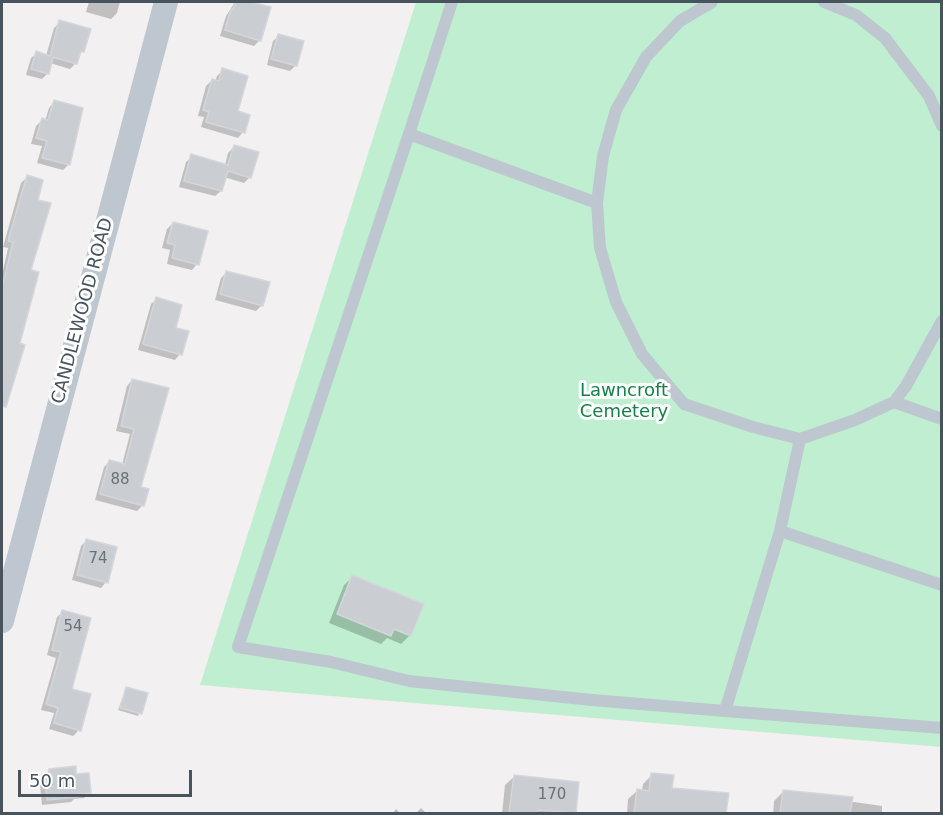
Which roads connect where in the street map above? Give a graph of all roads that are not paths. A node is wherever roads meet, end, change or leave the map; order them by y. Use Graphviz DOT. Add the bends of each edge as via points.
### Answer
graph roads {
  1 [pos="166,2"];
  2 [pos="453,2"];
  3 [pos="712,2"];
  4 [pos="824,2"];
  5 [pos="942,126"];
  6 [pos="409,134"];
  7 [pos="597,203"];
  8 [pos="942,321"];
  9 [pos="894,402"];
  10 [pos="942,419"];
  11 [pos="800,439"];
  12 [pos="780,531"];
  13 [pos="942,585"];
  14 [pos="2,621"];
  15 [pos="725,711"];
  16 [pos="942,728"];
  1 -- 14 [label="street, CANDLEWOOD ROAD"];
  2 -- 6 [label="lane"];
  3 -- 7 [label="lane" via="680,21 646,57 616,110 603,156"];
  4 -- 5 [label="lane" via="856,15 885,38 929,96"];
  6 -- 7 [label="lane"];
  6 -- 15 [label="lane" via="238,647 331,662 409,681"];
  7 -- 11 [label="lane" via="600,248 616,302 642,354 684,404 753,428"];
  8 -- 9 [label="lane"];
  9 -- 10 [label="lane"];
  9 -- 11 [label="lane"];
  11 -- 12 [label="lane"];
  12 -- 13 [label="lane"];
  12 -- 15 [label="lane"];
  15 -- 16 [label="lane"];
}
